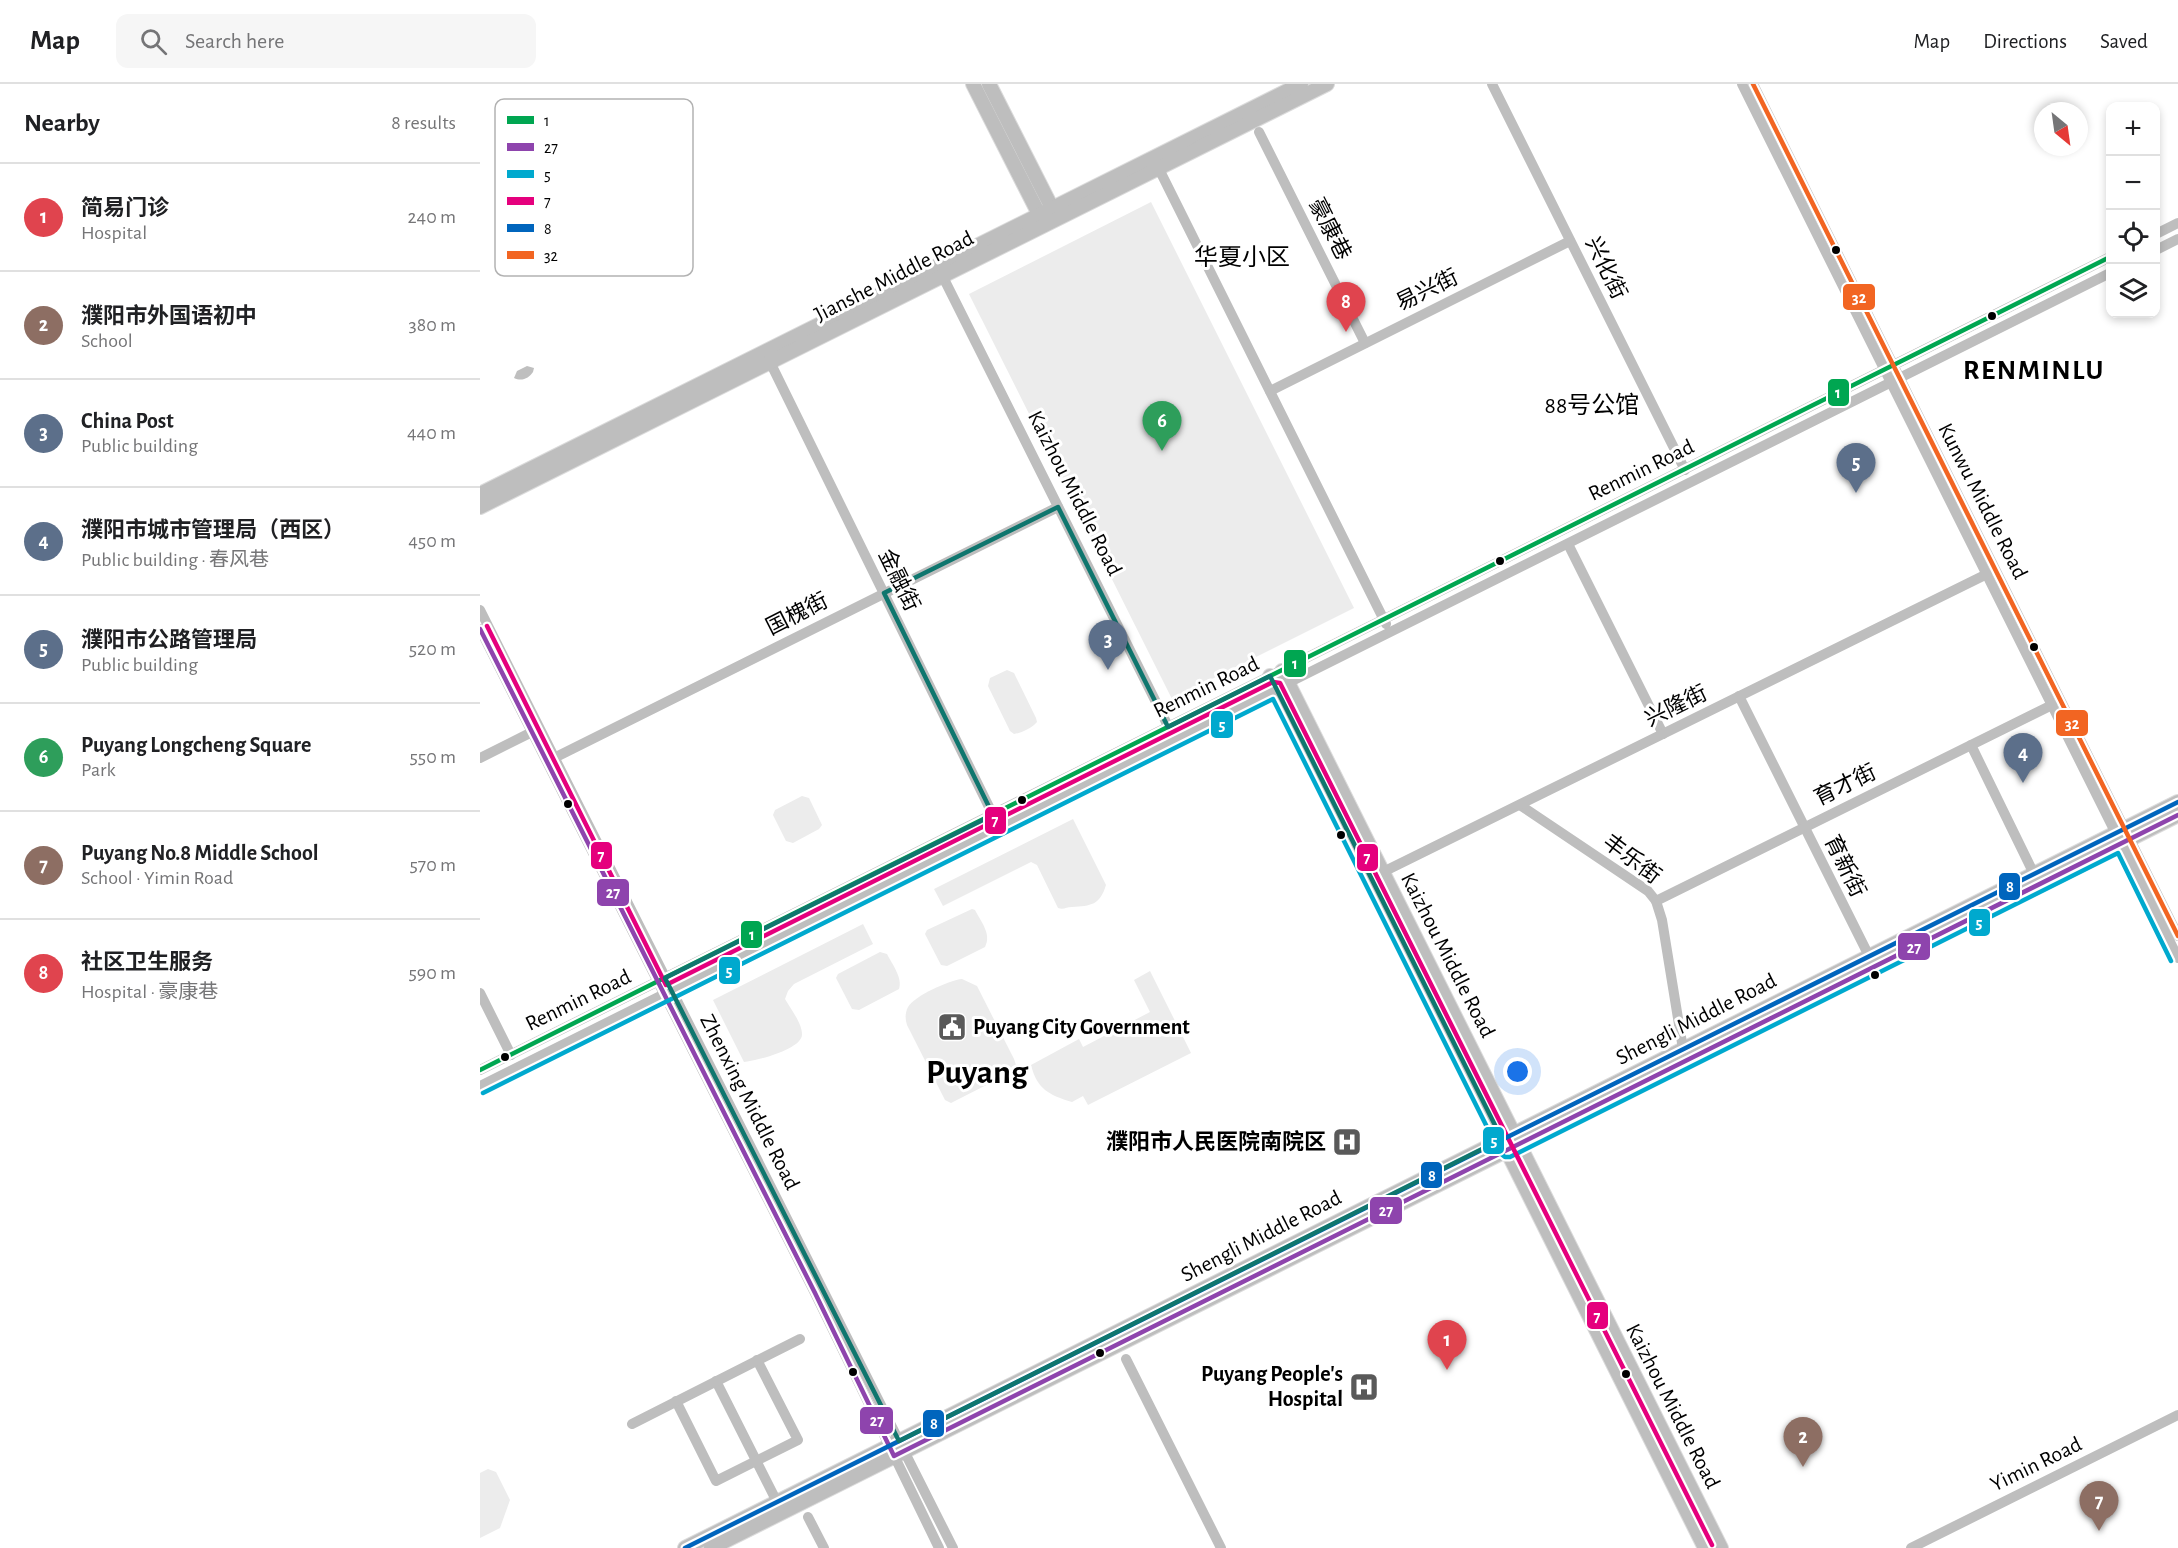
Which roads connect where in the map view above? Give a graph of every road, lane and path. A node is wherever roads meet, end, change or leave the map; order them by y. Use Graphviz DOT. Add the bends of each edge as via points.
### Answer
graph roads {
  1 [pos="973,84"];
  2 [pos="989,84"];
  3 [pos="1301,84"];
  4 [pos="1327,84"];
  5 [pos="1492,84"];
  6 [pos="1742,84"];
  7 [pos="1753,84"];
  8 [pos="1259,132"];
  9 [pos="1156,163"];
  10 [pos="1054,213"];
  11 [pos="1042,220"];
  12 [pos="2178,223"];
  13 [pos="2160,232"];
  14 [pos="2178,239"];
  15 [pos="1570,240"];
  16 [pos="2160,248"];
  17 [pos="2106,259"];
  18 [pos="940,271"];
  19 [pos="2106,275"];
  20 [pos="1365,343"];
  21 [pos="770,362"];
  22 [pos="1889,368"];
  23 [pos="1895,380"];
  24 [pos="1270,391"];
  25 [pos="1684,470"];
  26 [pos="480,494"];
  27 [pos="480,507"];
  28 [pos="1058,507"];
  29 [pos="1568,544"];
  30 [pos="1987,574"];
  31 [pos="884,593"];
  32 [pos="480,610"];
  33 [pos="1384,620"];
  34 [pos="480,628"];
  35 [pos="1390,632"];
  36 [pos="1279,680"];
  37 [pos="1739,696"];
  38 [pos="2052,705"];
  39 [pos="1168,727"];
  40 [pos="532,732"];
  41 [pos="1663,734"];
  42 [pos="1175,740"];
  43 [pos="1971,745"];
  44 [pos="480,758"];
  45 [pos="554,758"];
  46 [pos="2178,802"];
  47 [pos="1520,805"];
  48 [pos="993,814"];
  49 [pos="2178,815"];
  50 [pos="1804,827"];
  51 [pos="2123,836"];
  52 [pos="1383,872"];
  53 [pos="2034,874"];
  54 [pos="1656,900"];
  55 [pos="2178,936"];
  56 [pos="1869,956"];
  57 [pos="2178,958"];
  58 [pos="661,980"];
  59 [pos="480,993"];
  60 [pos="667,993"];
  61 [pos="1683,1049"];
  62 [pos="511,1055"];
  63 [pos="480,1070"];
  64 [pos="480,1086"];
  65 [pos="1510,1142"];
  66 [pos="800,1339"];
  67 [pos="1126,1359"];
  68 [pos="757,1360"];
  69 [pos="716,1381"];
  70 [pos="676,1401"];
  71 [pos="2178,1415"];
  72 [pos="632,1424"];
  73 [pos="897,1449"];
  74 [pos="756,1461"];
  75 [pos="777,1502"];
  76 [pos="808,1517"];
  77 [pos="685,1548"];
  78 [pos="711,1548"];
  79 [pos="824,1548"];
  80 [pos="939,1548"];
  81 [pos="953,1548"];
  82 [pos="1221,1548"];
  83 [pos="1705,1548"];
  84 [pos="1721,1548"];
  85 [pos="1911,1548"];
  1 -- 11 [label="main road"];
  2 -- 10 [label="main road"];
  3 -- 9 [label="main road, Jianshe Middle Road"];
  4 -- 9 [label="main road, Jianshe Middle Road"];
  5 -- 15 [label="street, 兴化街"];
  6 -- 22 [label="street, Kunwu Middle Road"];
  7 -- 22 [label="street, Kunwu Middle Road"];
  8 -- 20 [label="street, 豪康巷"];
  9 -- 10 [label="main road, Jianshe Middle Road"];
  9 -- 24 [label="street"];
  10 -- 11 [label="main road, Jianshe Middle Road"];
  11 -- 18 [label="main road, Jianshe Middle Road"];
  12 -- 13 [label="street"];
  14 -- 16 [label="street"];
  15 -- 20 [label="street, 易兴街"];
  15 -- 25 [label="street, 兴化街"];
  17 -- 22 [label="street, Renmin Road"];
  18 -- 21 [label="main road, Jianshe Middle Road"];
  18 -- 26 [label="main road, Jianshe Middle Road"];
  18 -- 28 [label="street, Kaizhou Middle Road"];
  19 -- 23 [label="street, Renmin Road"];
  20 -- 24 [label="street, 易兴街"];
  21 -- 27 [label="main road, Jianshe Middle Road"];
  21 -- 31 [label="street, 金融街"];
  22 -- 23 [label="street, Kunwu Middle Road"];
  22 -- 25 [label="street, Renmin Road"];
  23 -- 29 [label="street, Renmin Road"];
  23 -- 30 [label="street, Kunwu Middle Road"];
  23 -- 51 [label="street, Kunwu Middle Road"];
  24 -- 33 [label="street"];
  25 -- 33 [label="street, Renmin Road"];
  28 -- 31 [label="street, 国槐街"];
  28 -- 39 [label="street, Kaizhou Middle Road"];
  29 -- 35 [label="street, Renmin Road"];
  29 -- 41 [label="street"];
  30 -- 37 [label="street, 兴隆街"];
  30 -- 38 [label="street, Kunwu Middle Road"];
  31 -- 45 [label="street, 国槐街"];
  31 -- 48 [label="street, 金融街"];
  32 -- 45 [label="street, Zhenxing Middle Road"];
  33 -- 35 [label="street"];
  33 -- 36 [label="street, Renmin Road"];
  34 -- 40 [label="street, Zhenxing Middle Road"];
  35 -- 36 [label="street, Renmin Road"];
  36 -- 39 [label="street, Renmin Road"];
  36 -- 42 [label="street, Renmin Road"];
  36 -- 52 [label="main road, Kaizhou Middle Road"];
  36 -- 65 [label="main road, Kaizhou Middle Road"];
  37 -- 41 [label="street, 兴隆街"];
  37 -- 50 [label="street, 育新街"];
  38 -- 43 [label="street, 育才街"];
  38 -- 51 [label="street, Kunwu Middle Road"];
  39 -- 42 [label="street, Kaizhou Middle Road"];
  39 -- 48 [label="street, Renmin Road"];
  40 -- 44 [label="street"];
  40 -- 58 [label="street, Zhenxing Middle Road"];
  41 -- 47 [label="street, 兴隆街"];
  42 -- 60 [label="street, Renmin Road"];
  43 -- 50 [label="street, 育才街"];
  43 -- 53 [label="street"];
  45 -- 58 [label="street, Zhenxing Middle Road"];
  46 -- 51 [label="main road, Shengli Middle Road"];
  47 -- 52 [label="street, 兴隆街"];
  47 -- 54 [label="street, 丰乐街"];
  48 -- 58 [label="street, Renmin Road"];
  49 -- 51 [label="main road, Shengli Middle Road"];
  50 -- 54 [label="street, 育才街"];
  50 -- 56 [label="street, 育新街"];
  51 -- 53 [label="main road, Shengli Middle Road"];
  51 -- 55 [label="street, Kunwu Middle Road"];
  51 -- 57 [label="street, Kunwu Middle Road"];
  51 -- 65 [label="main road, Shengli Middle Road"];
  52 -- 65 [label="main road, Kaizhou Middle Road"];
  53 -- 56 [label="main road, Shengli Middle Road"];
  54 -- 61 [label="street, 丰乐街"];
  56 -- 61 [label="main road, Shengli Middle Road"];
  58 -- 60 [label="street, Zhenxing Middle Road"];
  58 -- 62 [label="street, Renmin Road"];
  59 -- 62 [label="street"];
  60 -- 64 [label="street, Renmin Road"];
  60 -- 73 [label="street, Zhenxing Middle Road"];
  61 -- 65 [label="main road, Shengli Middle Road"];
  62 -- 63 [label="street, Renmin Road"];
  65 -- 73 [label="main road, Shengli Middle Road"];
  65 -- 83 [label="main road, Kaizhou Middle Road"];
  65 -- 84 [label="main road, Kaizhou Middle Road"];
  66 -- 68 [label="street"];
  67 -- 82 [label="street"];
  68 -- 69 [label="street"];
  68 -- 74 [label="street" via="798,1440"];
  69 -- 70 [label="street"];
  69 -- 74 [label="street"];
  70 -- 72 [label="street"];
  70 -- 74 [label="street" via="716,1481"];
  71 -- 85 [label="street, Yimin Road"];
  73 -- 75 [label="main road, Shengli Middle Road"];
  73 -- 78 [label="main road, Shengli Middle Road"];
  73 -- 80 [label="street, Zhenxing Middle Road"];
  73 -- 81 [label="street, Zhenxing Middle Road"];
  74 -- 75 [label="street"];
  75 -- 77 [label="main road, Shengli Middle Road"];
  76 -- 79 [label="street"];
}
